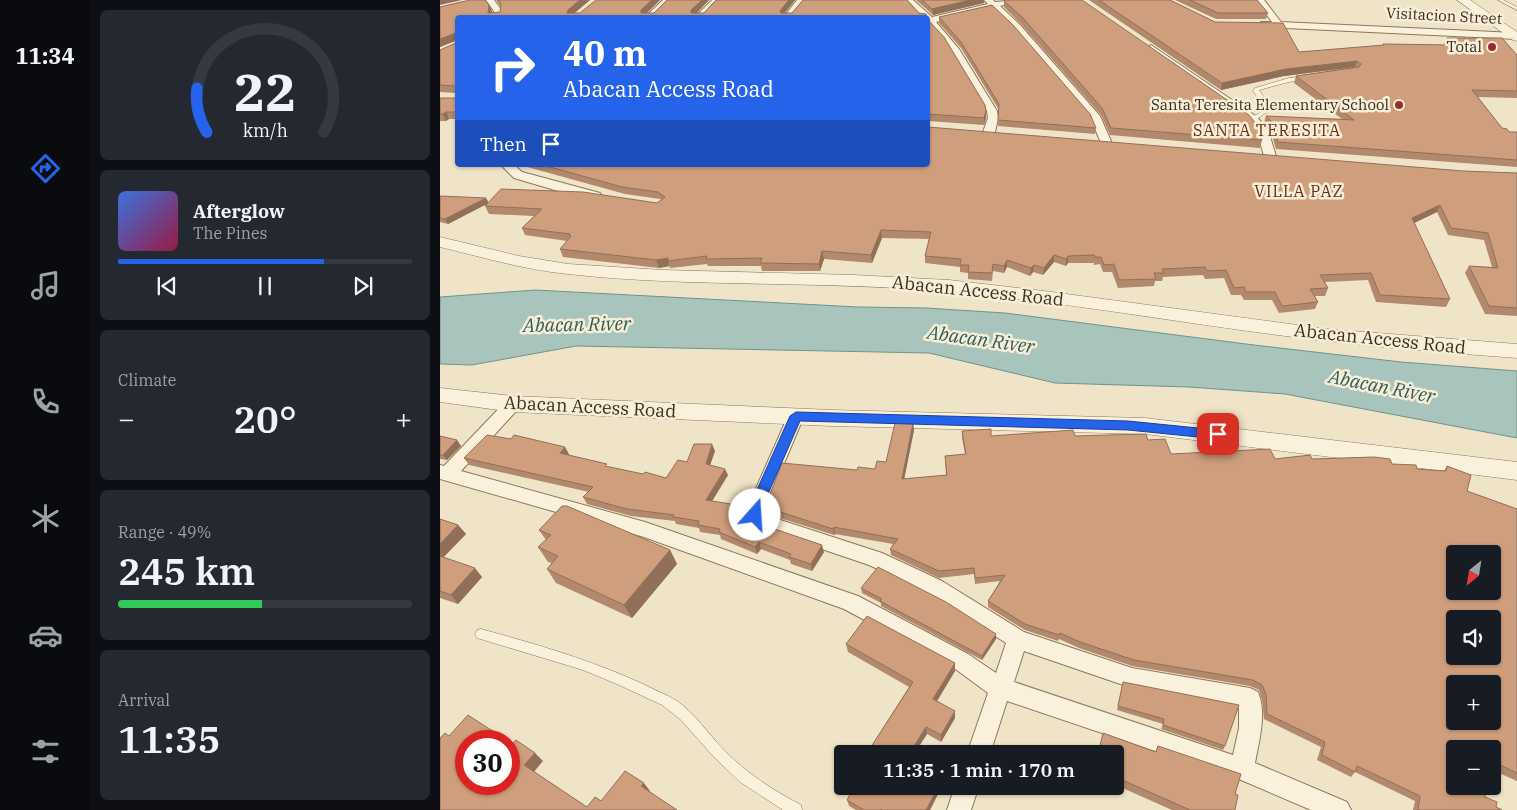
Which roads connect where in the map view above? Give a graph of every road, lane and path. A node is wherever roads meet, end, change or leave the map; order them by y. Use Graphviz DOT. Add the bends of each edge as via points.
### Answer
graph roads {
  1 [pos="490,0"];
  2 [pos="668,0"];
  3 [pos="717,0"];
  4 [pos="802,0"];
  5 [pos="908,0"];
  6 [pos="1016,0"];
  7 [pos="1260,0"];
  8 [pos="1462,0"];
  9 [pos="1500,0"];
  10 [pos="991,3"];
  11 [pos="1517,8"];
  12 [pos="497,15"];
  13 [pos="651,15"];
  14 [pos="701,15"];
  15 [pos="790,15"];
  16 [pos="923,15"];
  17 [pos="930,18"];
  18 [pos="930,21"];
  19 [pos="1250,24"];
  20 [pos="1278,24"];
  21 [pos="1517,36"];
  22 [pos="1146,44"];
  23 [pos="1317,76"];
  24 [pos="1253,119"];
  25 [pos="989,132"];
  26 [pos="1105,141"];
  27 [pos="1270,156"];
  28 [pos="509,167"];
  29 [pos="606,197"];
  30 [pos="440,242"];
  31 [pos="1517,351"];
  32 [pos="440,395"];
  33 [pos="513,404"];
  34 [pos="796,416"];
  35 [pos="1517,471"];
  36 [pos="444,473"];
  37 [pos="481,634"];
  38 [pos="1018,639"];
  39 [pos="1000,688"];
  40 [pos="981,745"];
  41 [pos="1242,768"];
  42 [pos="964,795"];
  43 [pos="796,810"];
  44 [pos="959,810"];
  45 [pos="1339,810"];
  1 -- 12 [label="street" via="498,11"];
  2 -- 13 [label="street"];
  3 -- 14 [label="street"];
  4 -- 15 [label="street"];
  5 -- 16 [label="street"];
  6 -- 10 [label="street"];
  7 -- 20 [label="street"];
  8 -- 21 [label="street"];
  9 -- 11 [label="lane"];
  10 -- 17 [label="street"];
  10 -- 26 [label="street" via="1017,27 1096,118"];
  18 -- 25 [label="street" via="960,59 992,111"];
  19 -- 20 [label="street, Visitacion Street"];
  20 -- 21 [label="street, Visitacion Street"];
  22 -- 24 [label="street"];
  23 -- 24 [label="lane" via="1257,89 1269,109"];
  24 -- 27 [label="street" via="1262,130"];
  28 -- 29 [label="street" via="518,175 579,193"];
  30 -- 31 [label="street, Abacan Access Road" via="567,269 701,278 869,280 935,285 1036,295 1326,335"];
  32 -- 33 [label="street, Abacan Access Road"];
  33 -- 34 [label="street, Abacan Access Road"];
  33 -- 36 [label="street"];
  34 -- 35 [label="street, Abacan Access Road" via="1146,426"];
  34 -- 38 [label="street" via="758,503 755,515 758,520 875,559 935,587"];
  36 -- 39 [label="street" via="646,530 851,602 961,662"];
  37 -- 43 [label="lane" via="551,653 672,704 742,776"];
  38 -- 39 [label="street"];
  38 -- 41 [label="street" via="1132,678 1250,699 1250,728"];
  39 -- 40 [label="street"];
  39 -- 41 [label="street"];
  41 -- 45 [label="street"];
  42 -- 44 [label="street"];
}
